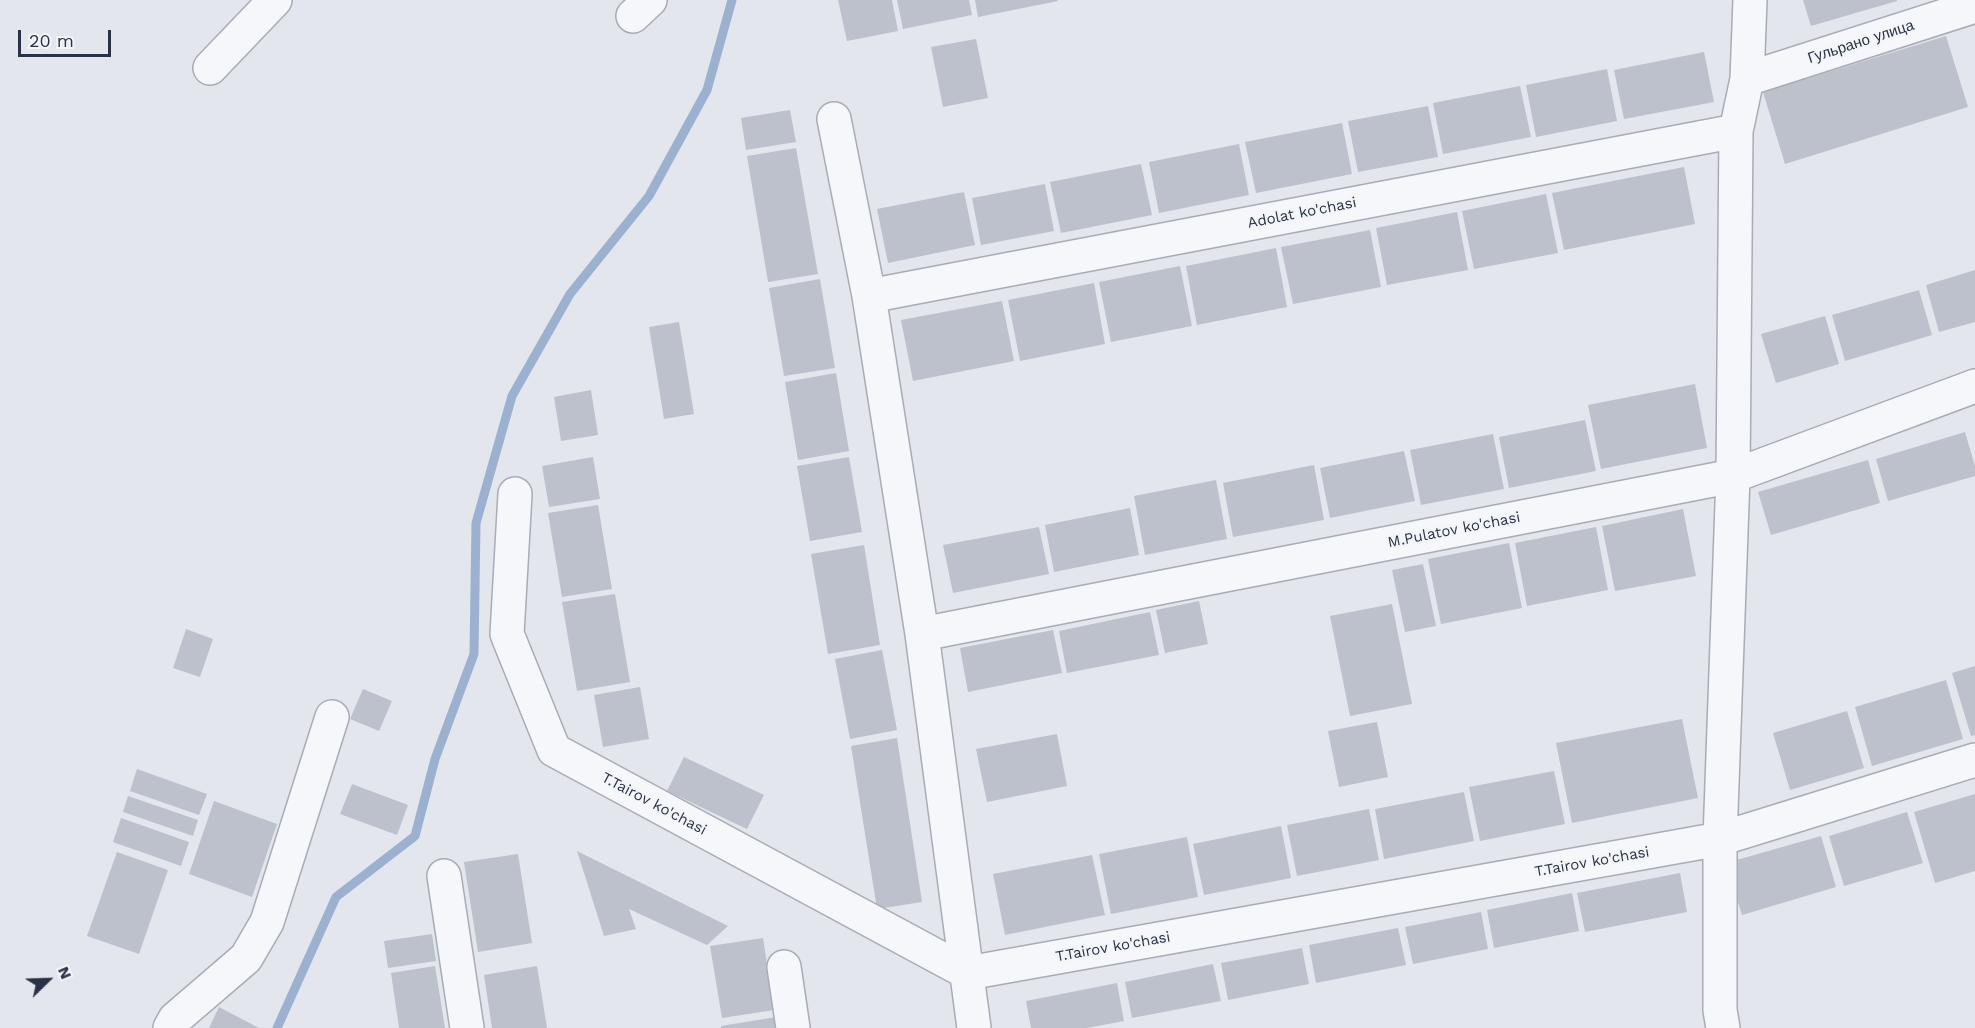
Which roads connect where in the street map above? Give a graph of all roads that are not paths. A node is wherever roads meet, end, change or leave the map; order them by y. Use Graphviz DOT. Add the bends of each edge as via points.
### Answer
graph roads {
  1 [pos="275,0"];
  2 [pos="1750,0"];
  3 [pos="1973,14"];
  4 [pos="210,68"];
  5 [pos="1747,79"];
  6 [pos="834,119"];
  7 [pos="1736,131"];
  8 [pos="869,296"];
  9 [pos="1975,386"];
  10 [pos="1733,476"];
  11 [pos="515,494"];
  12 [pos="922,634"];
  13 [pos="332,717"];
  14 [pos="1975,760"];
  15 [pos="1720,839"];
  16 [pos="444,876"];
  17 [pos="784,967"];
  18 [pos="968,973"];
  19 [pos="170,1028"];
  20 [pos="467,1028"];
  21 [pos="793,1028"];
  22 [pos="974,1028"];
  23 [pos="1723,1028"];
  1 -- 4 [label="street"];
  2 -- 5 [label="street"];
  3 -- 5 [label="street, Гульрано улица"];
  5 -- 7 [label="street"];
  6 -- 8 [label="street"];
  7 -- 8 [label="street, Adolat ko'chasi"];
  7 -- 10 [label="street"];
  8 -- 12 [label="street"];
  9 -- 10 [label="street, M.Pulatov ko'chasi"];
  10 -- 12 [label="street, M.Pulatov ko'chasi"];
  10 -- 15 [label="street"];
  11 -- 18 [label="street, T.Tairov ko'chasi" via="507,634 554,750"];
  12 -- 18 [label="street"];
  13 -- 19 [label="street" via="267,922 246,958 175,1019"];
  14 -- 15 [label="street, T.Tairov ko'chasi"];
  15 -- 18 [label="street, T.Tairov ko'chasi"];
  15 -- 23 [label="street"];
  16 -- 20 [label="street"];
  17 -- 21 [label="street"];
  18 -- 22 [label="street"];
}
